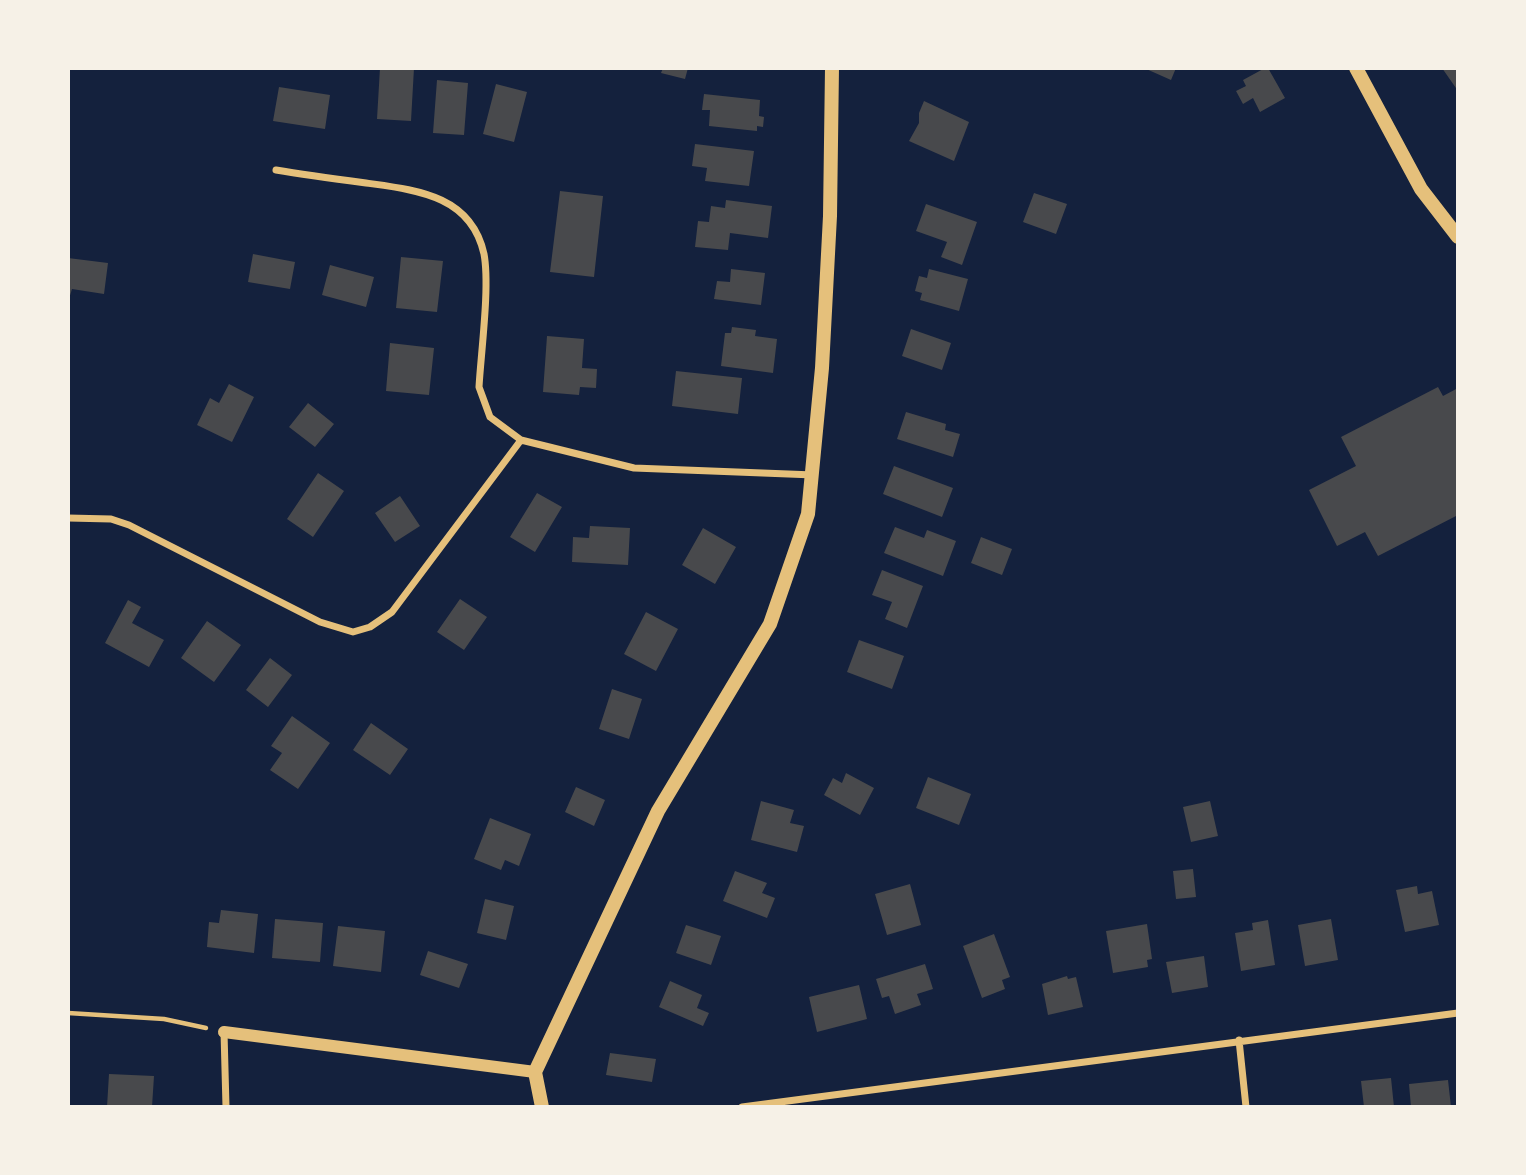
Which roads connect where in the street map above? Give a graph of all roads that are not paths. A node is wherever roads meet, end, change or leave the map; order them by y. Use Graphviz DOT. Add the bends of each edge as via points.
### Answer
graph roads {
  1 [pos="832,68"];
  2 [pos="1356,68"];
  3 [pos="276,170"];
  4 [pos="1458,237"];
  5 [pos="521,440"];
  6 [pos="814,475"];
  7 [pos="68,518"];
  8 [pos="1458,1013"];
  9 [pos="224,1032"];
  10 [pos="1238,1040"];
  11 [pos="535,1072"];
  12 [pos="226,1107"];
  13 [pos="542,1107"];
  14 [pos="741,1107"];
  15 [pos="1246,1107"];
  1 -- 6 [label="main road" via="830,216"];
  2 -- 4 [label="main road" via="1421,189"];
  3 -- 5 [label="street" via="426,192 449,203 468,220 480,241 485,264 481,399 496,424"];
  5 -- 6 [label="street" via="634,468"];
  5 -- 7 [label="street" via="392,612 361,631 320,622 129,525 111,519"];
  6 -- 11 [label="main road" via="808,514 770,624 658,811"];
  8 -- 10 [label="street"];
  9 -- 11 [label="street"];
  9 -- 12 [label="street"];
  10 -- 14 [label="street"];
  10 -- 15 [label="street"];
  11 -- 13 [label="main road"];
}
